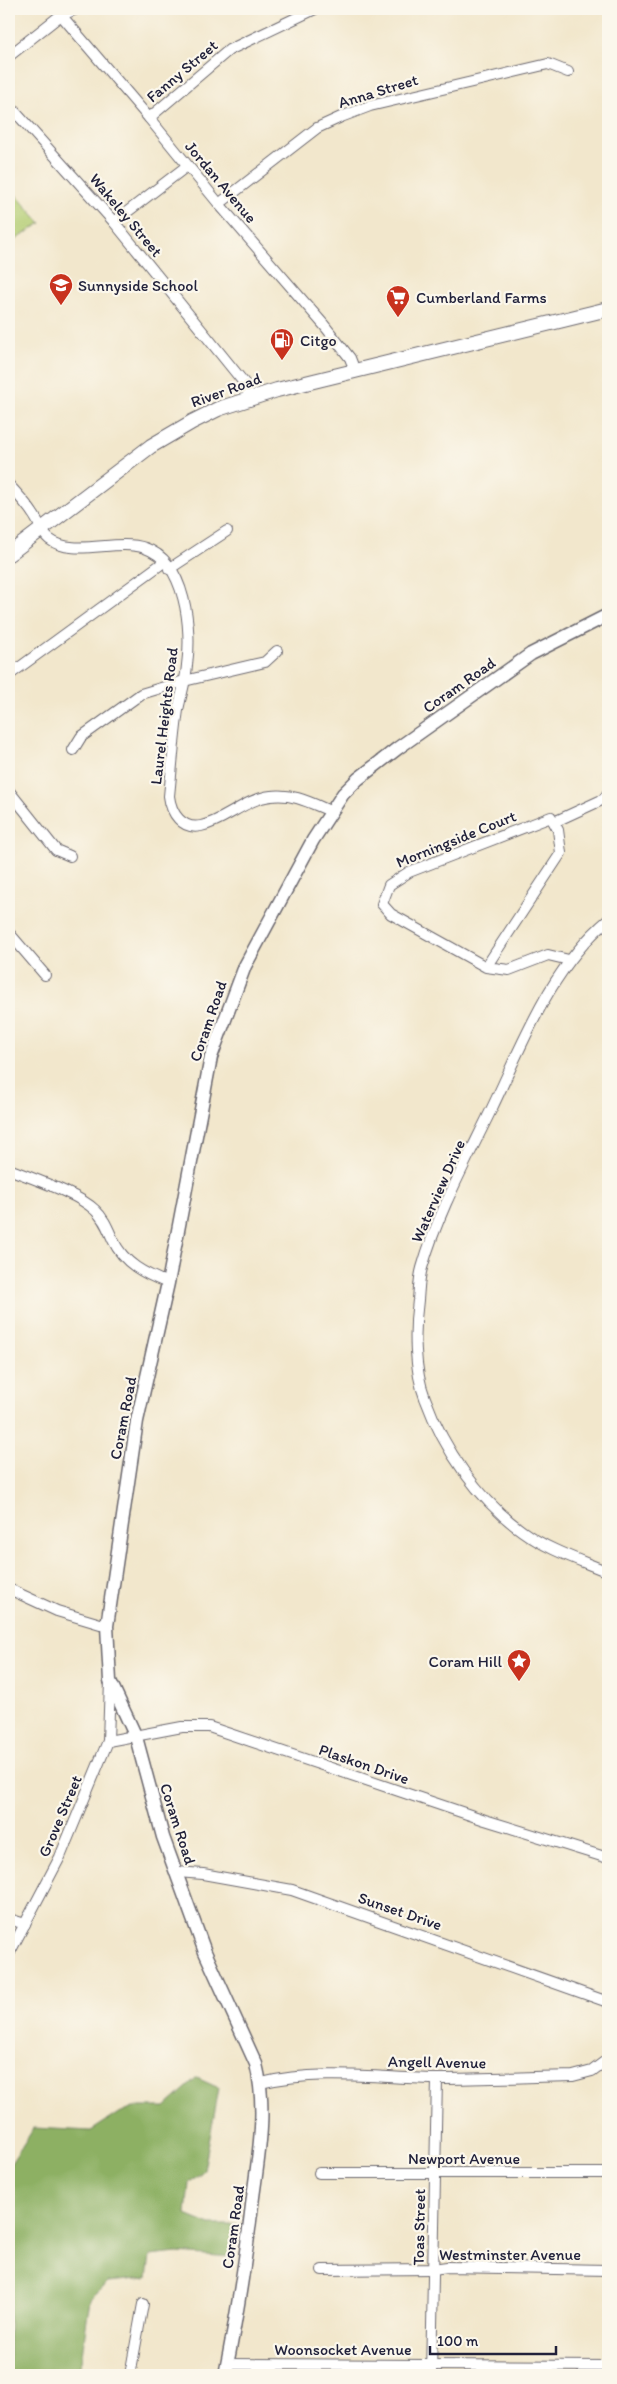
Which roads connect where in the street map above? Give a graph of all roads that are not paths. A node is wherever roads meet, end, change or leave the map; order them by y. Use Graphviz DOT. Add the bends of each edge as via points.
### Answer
graph roads {
  1 [pos="77,9"];
  2 [pos="315,9"];
  3 [pos="60,15"];
  4 [pos="9,56"];
  5 [pos="568,72"];
  6 [pos="9,105"];
  7 [pos="149,118"];
  8 [pos="186,166"];
  9 [pos="219,204"];
  10 [pos="114,222"];
  11 [pos="608,309"];
  12 [pos="355,371"];
  13 [pos="250,398"];
  14 [pos="9,485"];
  15 [pos="41,529"];
  16 [pos="227,531"];
  17 [pos="9,554"];
  18 [pos="166,565"];
  19 [pos="608,615"];
  20 [pos="277,651"];
  21 [pos="9,675"];
  22 [pos="184,680"];
  23 [pos="73,750"];
  24 [pos="9,791"];
  25 [pos="607,798"];
  26 [pos="330,811"];
  27 [pos="554,822"];
  28 [pos="70,856"];
  29 [pos="608,920"];
  30 [pos="9,934"];
  31 [pos="569,960"];
  32 [pos="486,966"];
  33 [pos="45,975"];
  34 [pos="9,1169"];
  35 [pos="168,1283"];
  36 [pos="608,1572"];
  37 [pos="9,1589"];
  38 [pos="107,1626"];
  39 [pos="110,1681"];
  40 [pos="136,1737"];
  41 [pos="108,1741"];
  42 [pos="608,1858"];
  43 [pos="177,1872"];
  44 [pos="9,1918"];
  45 [pos="25,1924"];
  46 [pos="9,1954"];
  47 [pos="608,2002"];
  48 [pos="608,2059"];
  49 [pos="437,2079"];
  50 [pos="261,2083"];
  51 [pos="319,2173"];
  52 [pos="435,2173"];
  53 [pos="608,2173"];
  54 [pos="433,2269"];
  55 [pos="322,2270"];
  56 [pos="608,2270"];
  57 [pos="143,2304"];
  58 [pos="431,2363"];
  59 [pos="608,2366"];
  60 [pos="226,2370"];
  61 [pos="130,2375"];
  62 [pos="431,2375"];
  1 -- 3 [label="street"];
  2 -- 7 [label="street, Fanny Street" via="229,50"];
  3 -- 4 [label="street"];
  3 -- 7 [label="street, Jordan Avenue"];
  5 -- 9 [label="street, Anna Street" via="548,64 370,106 318,128"];
  6 -- 10 [label="street, Wakeley Street"];
  7 -- 8 [label="street, Jordan Avenue"];
  8 -- 9 [label="street, Jordan Avenue"];
  8 -- 10 [label="street"];
  9 -- 12 [label="street, Jordan Avenue" via="324,325 350,358"];
  10 -- 13 [label="street, Wakeley Street" via="245,384"];
  11 -- 12 [label="main road, River Road"];
  12 -- 13 [label="main road, River Road"];
  13 -- 15 [label="main road, River Road" via="218,409 174,432"];
  14 -- 15 [label="street" via="34,515"];
  15 -- 17 [label="main road, River Road"];
  15 -- 18 [label="street" via="57,545 80,548 134,545 151,551"];
  16 -- 18 [label="street"];
  18 -- 21 [label="street"];
  18 -- 22 [label="street, Laurel Heights Road" via="176,577 188,622 188,665"];
  19 -- 26 [label="street, Coram Road" via="532,654 398,748 358,779"];
  20 -- 22 [label="street" via="265,662"];
  22 -- 23 [label="street" via="141,694 81,737"];
  22 -- 26 [label="street, Laurel Heights Road" via="169,796 176,817 189,825 199,826 259,798 281,795"];
  24 -- 28 [label="street" via="56,850"];
  25 -- 27 [label="street, Morningside Court"];
  26 -- 35 [label="street, Coram Road" via="245,966 222,1023 211,1057"];
  27 -- 32 [label="street" via="561,853"];
  27 -- 32 [label="street, Morningside Court" via="551,817 409,872 389,885 382,904 391,914"];
  29 -- 31 [label="street, Waterview Drive"];
  30 -- 33 [label="street"];
  31 -- 32 [label="street, Morningside Court" via="548,955 509,970"];
  31 -- 36 [label="street, Waterview Drive" via="539,1009 436,1228 422,1270 415,1339 424,1396 444,1440 472,1483 523,1531 548,1547"];
  34 -- 35 [label="street" via="86,1203 102,1217 116,1248 130,1263"];
  35 -- 38 [label="street, Coram Road" via="137,1422"];
  37 -- 38 [label="street" via="57,1611"];
  38 -- 39 [label="street, Coram Road"];
  39 -- 40 [label="street, Coram Road"];
  39 -- 41 [label="street, Grove Street"];
  40 -- 41 [label="street, Plaskon Drive"];
  40 -- 42 [label="street, Plaskon Drive" via="182,1727 209,1727"];
  40 -- 43 [label="street, Coram Road" via="163,1837"];
  41 -- 45 [label="street, Grove Street" via="60,1857"];
  43 -- 47 [label="street, Sunset Drive" via="292,1890"];
  43 -- 50 [label="street, Coram Road" via="206,1952 256,2064"];
  44 -- 45 [label="street"];
  45 -- 46 [label="street, Grove Street"];
  48 -- 49 [label="street, Angell Avenue" via="592,2071 573,2076"];
  49 -- 50 [label="street, Angell Avenue" via="340,2074"];
  49 -- 52 [label="street, Toas Street"];
  50 -- 60 [label="street, Coram Road" via="258,2163"];
  51 -- 52 [label="street, Newport Avenue"];
  52 -- 53 [label="street, Newport Avenue"];
  52 -- 54 [label="street, Toas Street"];
  54 -- 55 [label="street, Westminster Avenue"];
  54 -- 56 [label="street, Westminster Avenue"];
  54 -- 58 [label="street, Toas Street"];
  57 -- 61 [label="street"];
  58 -- 59 [label="street, Woonsocket Avenue"];
  58 -- 60 [label="street, Woonsocket Avenue"];
  58 -- 62 [label="street, Toas Street"];
}
